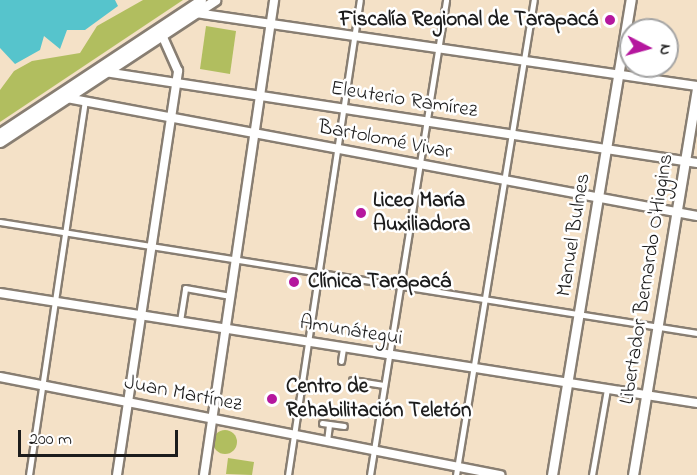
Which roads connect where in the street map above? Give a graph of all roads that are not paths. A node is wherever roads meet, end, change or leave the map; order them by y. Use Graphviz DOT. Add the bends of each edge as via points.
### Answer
graph roads {
  1 [pos="201,0"];
  2 [pos="215,0"];
  3 [pos="274,0"];
  4 [pos="360,0"];
  5 [pos="446,0"];
  6 [pos="534,0"];
  7 [pos="631,0"];
  8 [pos="196,13"];
  9 [pos="628,18"];
  10 [pos="270,23"];
  11 [pos="163,30"];
  12 [pos="354,36"];
  13 [pos="438,48"];
  14 [pos="524,60"];
  15 [pos="105,72"];
  16 [pos="619,74"];
  17 [pos="87,75"];
  18 [pos="641,78"];
  19 [pos="176,83"];
  20 [pos="697,88"];
  21 [pos="260,96"];
  22 [pos="66,98"];
  23 [pos="85,101"];
  24 [pos="343,109"];
  25 [pos="171,118"];
  26 [pos="427,122"];
  27 [pos="0,133"];
  28 [pos="254,133"];
  29 [pos="512,135"];
  30 [pos="0,142"];
  31 [pos="337,149"];
  32 [pos="606,150"];
  33 [pos="685,162"];
  34 [pos="420,164"];
  35 [pos="697,164"];
  36 [pos="505,180"];
  37 [pos="598,198"];
  38 [pos="676,212"];
  39 [pos="697,216"];
  40 [pos="0,222"];
  41 [pos="65,232"];
  42 [pos="152,246"];
  43 [pos="236,259"];
  44 [pos="318,273"];
  45 [pos="400,286"];
  46 [pos="0,292"];
  47 [pos="230,296"];
  48 [pos="485,299"];
  49 [pos="55,302"];
  50 [pos="579,314"];
  51 [pos="141,315"];
  52 [pos="180,321"];
  53 [pos="657,327"];
  54 [pos="225,329"];
  55 [pos="697,333"];
  56 [pos="308,342"];
  57 [pos="343,348"];
  58 [pos="389,355"];
  59 [pos="341,361"];
  60 [pos="474,369"];
  61 [pos="0,377"];
  62 [pos="352,380"];
  63 [pos="568,383"];
  64 [pos="384,384"];
  65 [pos="43,385"];
  66 [pos="607,389"];
  67 [pos="646,395"];
  68 [pos="128,402"];
  69 [pos="697,403"];
  70 [pos="348,410"];
  71 [pos="380,414"];
  72 [pos="212,418"];
  73 [pos="322,423"];
  74 [pos="329,424"];
  75 [pos="344,426"];
  76 [pos="294,435"];
  77 [pos="327,441"];
  78 [pos="374,450"];
  79 [pos="457,471"];
  80 [pos="29,475"];
  81 [pos="117,475"];
  82 [pos="204,475"];
  83 [pos="288,475"];
  84 [pos="370,475"];
  85 [pos="500,475"];
  86 [pos="552,475"];
  87 [pos="592,475"];
  88 [pos="633,475"];
  1 -- 11 [label="main road"];
  2 -- 8 [label="main road"];
  3 -- 10 [label="street"];
  4 -- 12 [label="street"];
  5 -- 13 [label="street"];
  6 -- 14 [label="street"];
  7 -- 9 [label="main road, Manuel Bulnes"];
  8 -- 10 [label="street"];
  8 -- 11 [label="main road"];
  10 -- 12 [label="street"];
  10 -- 21 [label="street"];
  11 -- 15 [label="main road"];
  11 -- 17 [label="main road"];
  11 -- 19 [label="street" via="176,59"];
  12 -- 13 [label="street"];
  12 -- 24 [label="street"];
  13 -- 14 [label="street"];
  13 -- 26 [label="street"];
  14 -- 16 [label="street"];
  14 -- 29 [label="street"];
  15 -- 17 [label="main road"];
  15 -- 19 [label="street, Eleuterio Ramírez"];
  15 -- 22 [label="main road"];
  16 -- 32 [label="main road, Manuel Bulnes"];
  17 -- 27 [label="main road"];
  18 -- 20 [label="street"];
  19 -- 21 [label="street, Eleuterio Ramírez"];
  19 -- 25 [label="street"];
  20 -- 33 [label="main road, Libertador Bernardo O'Higgins"];
  21 -- 24 [label="street, Eleuterio Ramírez"];
  21 -- 28 [label="street"];
  22 -- 23 [label="street, Bartolomé Vivar"];
  22 -- 30 [label="main road"];
  23 -- 25 [label="street, Bartolomé Vivar"];
  23 -- 41 [label="street"];
  24 -- 26 [label="street, Eleuterio Ramírez"];
  24 -- 31 [label="street"];
  25 -- 28 [label="street, Bartolomé Vivar"];
  25 -- 42 [label="street"];
  26 -- 29 [label="street, Eleuterio Ramírez"];
  26 -- 34 [label="street"];
  28 -- 31 [label="street, Bartolomé Vivar"];
  28 -- 43 [label="street"];
  29 -- 32 [label="street, Eleuterio Ramírez"];
  29 -- 36 [label="street"];
  31 -- 34 [label="street, Bartolomé Vivar"];
  31 -- 44 [label="street"];
  32 -- 33 [label="street, Eleuterio Ramírez"];
  32 -- 37 [label="main road, Manuel Bulnes"];
  33 -- 35 [label="street, Eleuterio Ramírez"];
  33 -- 38 [label="main road, Libertador Bernardo O'Higgins"];
  34 -- 36 [label="street, Bartolomé Vivar"];
  34 -- 45 [label="street"];
  36 -- 37 [label="street, Bartolomé Vivar"];
  36 -- 48 [label="street"];
  37 -- 38 [label="street, Bartolomé Vivar"];
  37 -- 50 [label="main road, Manuel Bulnes"];
  38 -- 39 [label="street, Bartolomé Vivar"];
  38 -- 53 [label="main road, Libertador Bernardo O'Higgins"];
  40 -- 41 [label="street"];
  41 -- 42 [label="street"];
  41 -- 49 [label="street"];
  42 -- 43 [label="street"];
  42 -- 51 [label="street"];
  43 -- 44 [label="street"];
  43 -- 47 [label="street"];
  44 -- 45 [label="street"];
  44 -- 56 [label="street"];
  45 -- 48 [label="street"];
  45 -- 58 [label="street"];
  46 -- 49 [label="street, Amunátegui"];
  47 -- 52 [label="street" via="185,288"];
  47 -- 54 [label="street"];
  48 -- 50 [label="street"];
  48 -- 60 [label="street"];
  49 -- 51 [label="street, Amunátegui"];
  49 -- 65 [label="street"];
  50 -- 53 [label="street"];
  50 -- 63 [label="main road, Manuel Bulnes"];
  51 -- 52 [label="street, Amunátegui"];
  51 -- 68 [label="street"];
  52 -- 54 [label="street, Amunátegui"];
  53 -- 55 [label="street"];
  53 -- 67 [label="main road, Libertador Bernardo O'Higgins"];
  54 -- 56 [label="street, Amunátegui"];
  54 -- 72 [label="street"];
  56 -- 57 [label="street, Amunátegui"];
  56 -- 76 [label="street"];
  57 -- 58 [label="street, Amunátegui"];
  57 -- 59 [label="street"];
  58 -- 60 [label="street, Amunátegui"];
  58 -- 64 [label="street"];
  60 -- 63 [label="street, Amunátegui"];
  60 -- 79 [label="street"];
  61 -- 65 [label="street, Juan Martínez"];
  62 -- 64 [label="street"];
  63 -- 66 [label="street, Amunátegui"];
  63 -- 86 [label="main road, Manuel Bulnes"];
  64 -- 71 [label="street"];
  65 -- 68 [label="street, Juan Martínez"];
  65 -- 80 [label="street"];
  66 -- 67 [label="street, Amunátegui"];
  66 -- 87 [label="street"];
  67 -- 69 [label="street, Amunátegui"];
  67 -- 88 [label="main road, Libertador Bernardo O'Higgins"];
  68 -- 72 [label="street, Juan Martínez"];
  68 -- 81 [label="street"];
  70 -- 71 [label="street"];
  71 -- 78 [label="street"];
  72 -- 76 [label="street, Juan Martínez"];
  72 -- 82 [label="street"];
  73 -- 74 [label="street"];
  74 -- 75 [label="street"];
  74 -- 77 [label="street"];
  76 -- 77 [label="street, Juan Martínez"];
  76 -- 83 [label="street"];
  77 -- 78 [label="street, Juan Martínez"];
  78 -- 79 [label="street, Juan Martínez"];
  78 -- 84 [label="street"];
  79 -- 85 [label="street, Juan Martínez"];
}
